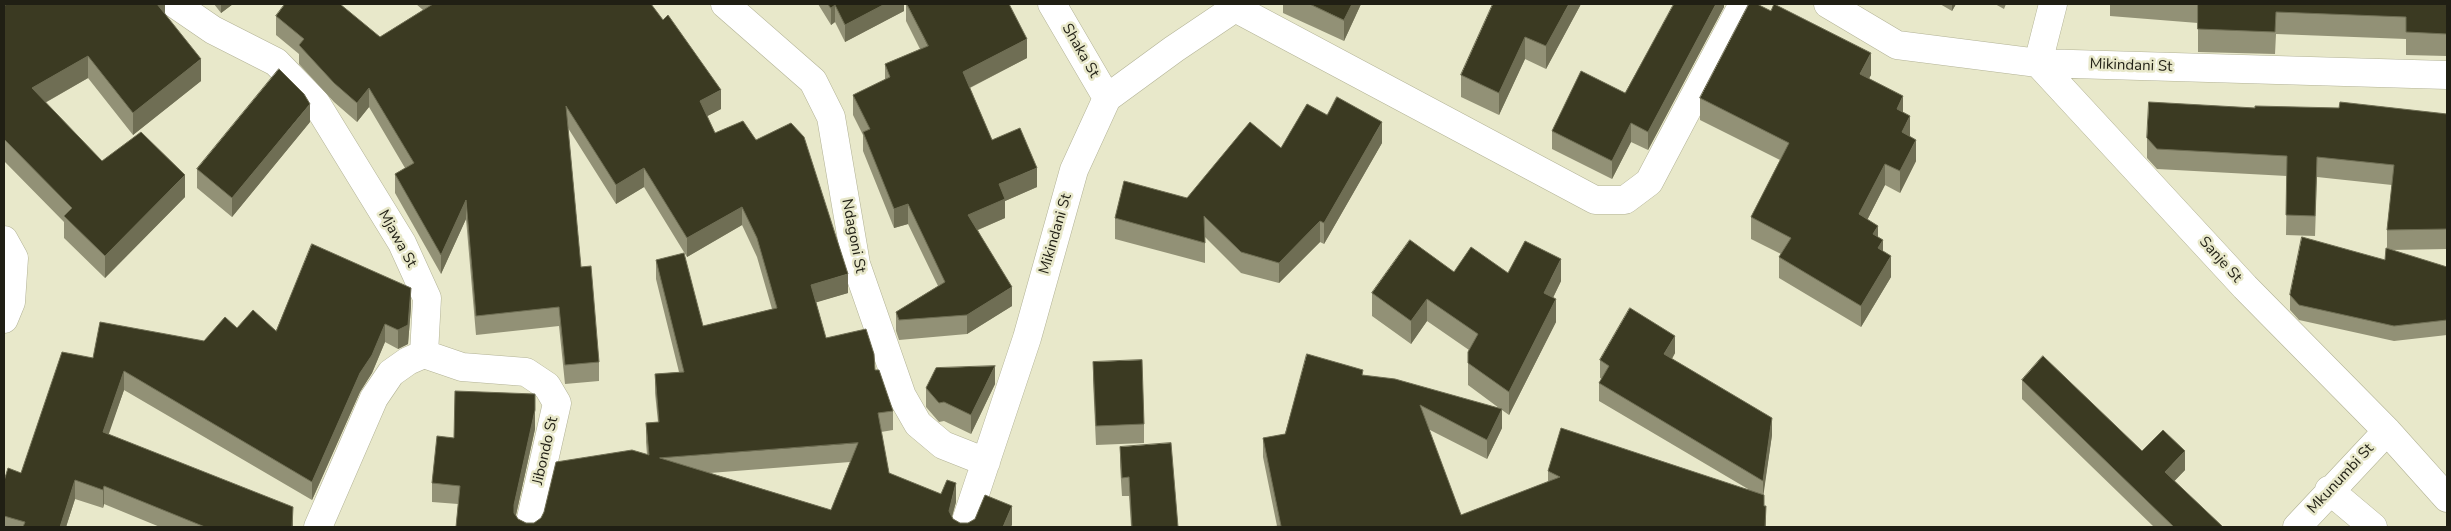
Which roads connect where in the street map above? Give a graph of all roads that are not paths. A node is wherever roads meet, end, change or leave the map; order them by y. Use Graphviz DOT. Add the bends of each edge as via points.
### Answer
graph roads {
  1 [pos="175,4"];
  2 [pos="725,4"];
  3 [pos="1052,4"];
  4 [pos="1743,4"];
  5 [pos="1828,4"];
  6 [pos="2053,4"];
  7 [pos="1237,6"];
  8 [pos="2038,63"];
  9 [pos="2447,75"];
  10 [pos="1107,98"];
  11 [pos="4,240"];
  12 [pos="4,319"];
  13 [pos="424,354"];
  14 [pos="2387,431"];
  15 [pos="986,462"];
  16 [pos="2329,490"];
  17 [pos="2447,498"];
  18 [pos="318,527"];
  19 [pos="529,527"];
  20 [pos="964,527"];
  21 [pos="2296,527"];
  22 [pos="2373,527"];
  1 -- 13 [label="street, Mjawa St" via="213,30 276,62 316,103 402,243 427,298"];
  2 -- 15 [label="street, Ndagoni St" via="813,81 831,118 856,264 902,396 918,424 943,445"];
  3 -- 10 [label="street, Shaka St"];
  4 -- 7 [label="street" via="1649,182 1625,200 1595,200"];
  5 -- 8 [label="street, Mikindani St" via="1898,45"];
  6 -- 8 [label="street"];
  7 -- 10 [label="street, Mikindani St"];
  8 -- 9 [label="street, Mikindani St"];
  8 -- 14 [label="street, Sanje St" via="2245,287"];
  10 -- 15 [label="street, Mikindani St" via="1074,170 1027,338"];
  11 -- 12 [label="street" via="14,258 11,302"];
  13 -- 18 [label="street" via="391,373 374,398"];
  13 -- 19 [label="street, Jibondo St" via="462,367 526,372 547,386 557,403"];
  14 -- 16 [label="street, Mkunumbi St"];
  14 -- 17 [label="street, Sanje St"];
  15 -- 20 [label="street, Mikindani St"];
  16 -- 21 [label="street, Mkunumbi St"];
  16 -- 22 [label="street"];
}
